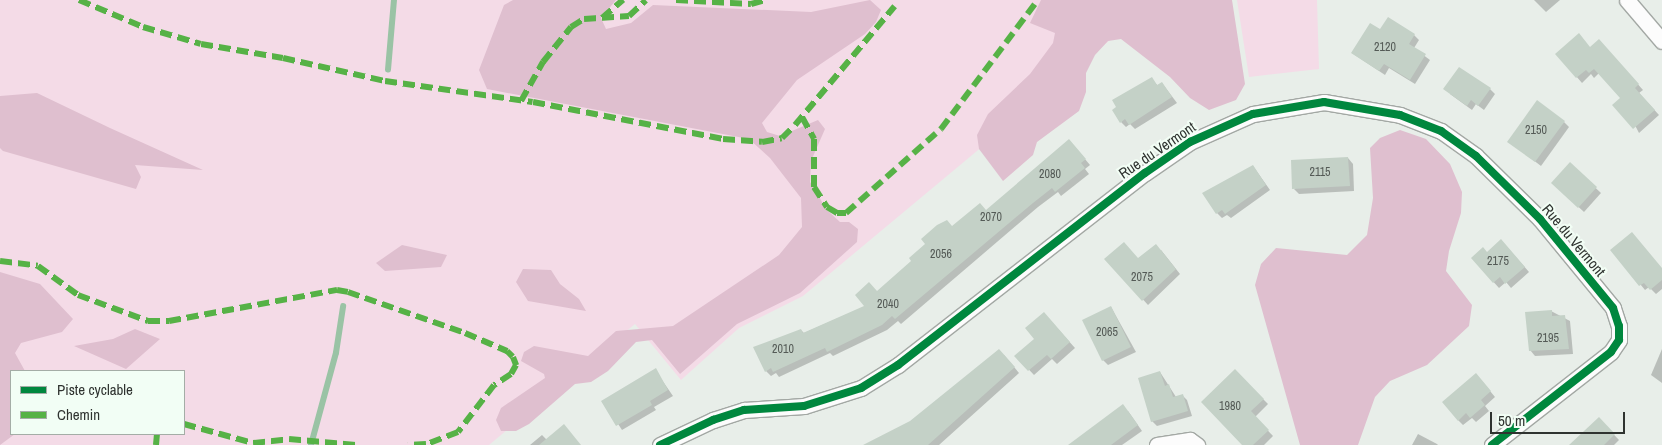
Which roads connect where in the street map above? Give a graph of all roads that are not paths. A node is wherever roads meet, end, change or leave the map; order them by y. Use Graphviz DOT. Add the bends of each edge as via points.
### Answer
graph roads {
  1 [pos="1627,0"];
  2 [pos="1662,41"];
  3 [pos="660,445"];
  4 [pos="1158,445"];
  5 [pos="1197,445"];
  6 [pos="1492,445"];
  1 -- 2 [label="street"];
  3 -- 6 [label="street, Rue du Vermont" via="713,420 744,410 804,406 861,388 898,365 1145,173 1190,142 1253,114 1324,102 1400,115 1441,132 1476,156 1540,219 1613,308 1620,326 1619,340 1611,352"];
  4 -- 5 [label="street" via="1183,440"];
}
